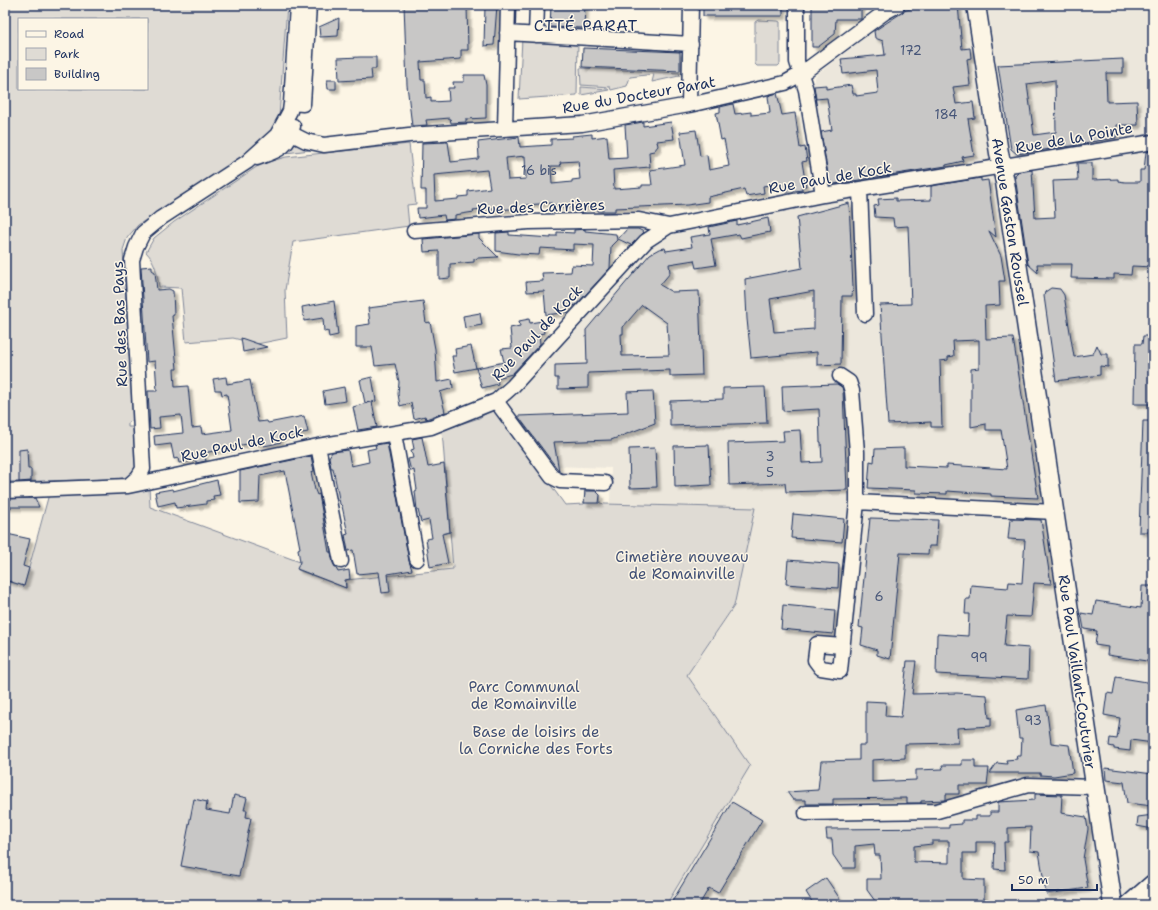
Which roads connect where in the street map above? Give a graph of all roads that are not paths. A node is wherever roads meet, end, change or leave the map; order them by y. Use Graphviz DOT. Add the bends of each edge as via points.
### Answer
graph roads {
  1 [pos="297,5"];
  2 [pos="309,5"];
  3 [pos="508,5"];
  4 [pos="537,5"];
  5 [pos="692,5"];
  6 [pos="797,5"];
  7 [pos="898,5"];
  8 [pos="976,5"];
  9 [pos="507,34"];
  10 [pos="536,35"];
  11 [pos="691,44"];
  12 [pos="801,74"];
  13 [pos="689,105"];
  14 [pos="291,107"];
  15 [pos="505,129"];
  16 [pos="292,133"];
  17 [pos="277,136"];
  18 [pos="1153,142"];
  19 [pos="247,162"];
  20 [pos="1001,167"];
  21 [pos="860,189"];
  22 [pos="823,195"];
  23 [pos="669,226"];
  24 [pos="414,231"];
  25 [pos="865,314"];
  26 [pos="840,376"];
  27 [pos="496,401"];
  28 [pos="394,434"];
  29 [pos="1043,439"];
  30 [pos="318,446"];
  31 [pos="147,477"];
  32 [pos="605,483"];
  33 [pos="5,491"];
  34 [pos="857,502"];
  35 [pos="1054,512"];
  36 [pos="417,559"];
  37 [pos="341,561"];
  38 [pos="842,646"];
  39 [pos="1094,787"];
  40 [pos="806,812"];
  41 [pos="1153,884"];
  42 [pos="1113,905"];
  43 [pos="1129,905"];
  1 -- 14 [label="street"];
  2 -- 14 [label="street" via="303,104"];
  3 -- 9 [label="street"];
  4 -- 10 [label="street"];
  5 -- 11 [label="street"];
  6 -- 12 [label="street" via="797,62"];
  7 -- 12 [label="street, Rue du Docteur Parat"];
  8 -- 20 [label="main road, Avenue Gaston Roussel"];
  9 -- 10 [label="street"];
  9 -- 15 [label="street"];
  10 -- 11 [label="street"];
  11 -- 13 [label="street"];
  12 -- 13 [label="street, Rue du Docteur Parat" via="785,83"];
  12 -- 22 [label="street" via="806,90"];
  13 -- 15 [label="street, Rue du Docteur Parat" via="582,124"];
  14 -- 16 [label="street"];
  14 -- 17 [label="street"];
  15 -- 16 [label="street, Rue du Docteur Parat" via="408,135 324,145 306,141"];
  16 -- 17 [label="street, Rue des Bas Pays"];
  16 -- 19 [label="street, Rue des Bas Pays" via="287,144"];
  17 -- 19 [label="street, Rue des Bas Pays"];
  18 -- 20 [label="street, Rue de la Pointe"];
  19 -- 31 [label="street, Rue des Bas Pays" via="161,218 143,232 136,247 132,260"];
  20 -- 21 [label="street, Rue Paul de Kock"];
  20 -- 29 [label="main road, Avenue Gaston Roussel"];
  21 -- 22 [label="street, Rue Paul de Kock"];
  21 -- 25 [label="street"];
  22 -- 23 [label="street, Rue Paul de Kock"];
  23 -- 24 [label="street, Rue des Carrières" via="639,220 537,222"];
  23 -- 27 [label="street, Rue Paul de Kock" via="646,241 513,386"];
  26 -- 34 [label="street" via="849,382 852,391"];
  27 -- 28 [label="street, Rue Paul de Kock" via="431,426"];
  27 -- 32 [label="street" via="549,475 560,481"];
  28 -- 30 [label="street, Rue Paul de Kock"];
  28 -- 36 [label="street"];
  29 -- 35 [label="main road, Rue Paul Vaillant-Couturier"];
  30 -- 31 [label="street, Rue Paul de Kock"];
  30 -- 37 [label="street"];
  31 -- 33 [label="street, Rue Paul de Kock" via="128,486"];
  34 -- 35 [label="street"];
  34 -- 38 [label="street"];
  35 -- 39 [label="main road, Rue Paul Vaillant-Couturier"];
  39 -- 40 [label="street" via="1028,785 937,812"];
  39 -- 42 [label="main road, Rue Paul Vaillant-Couturier"];
  41 -- 43 [label="main road"];
}
